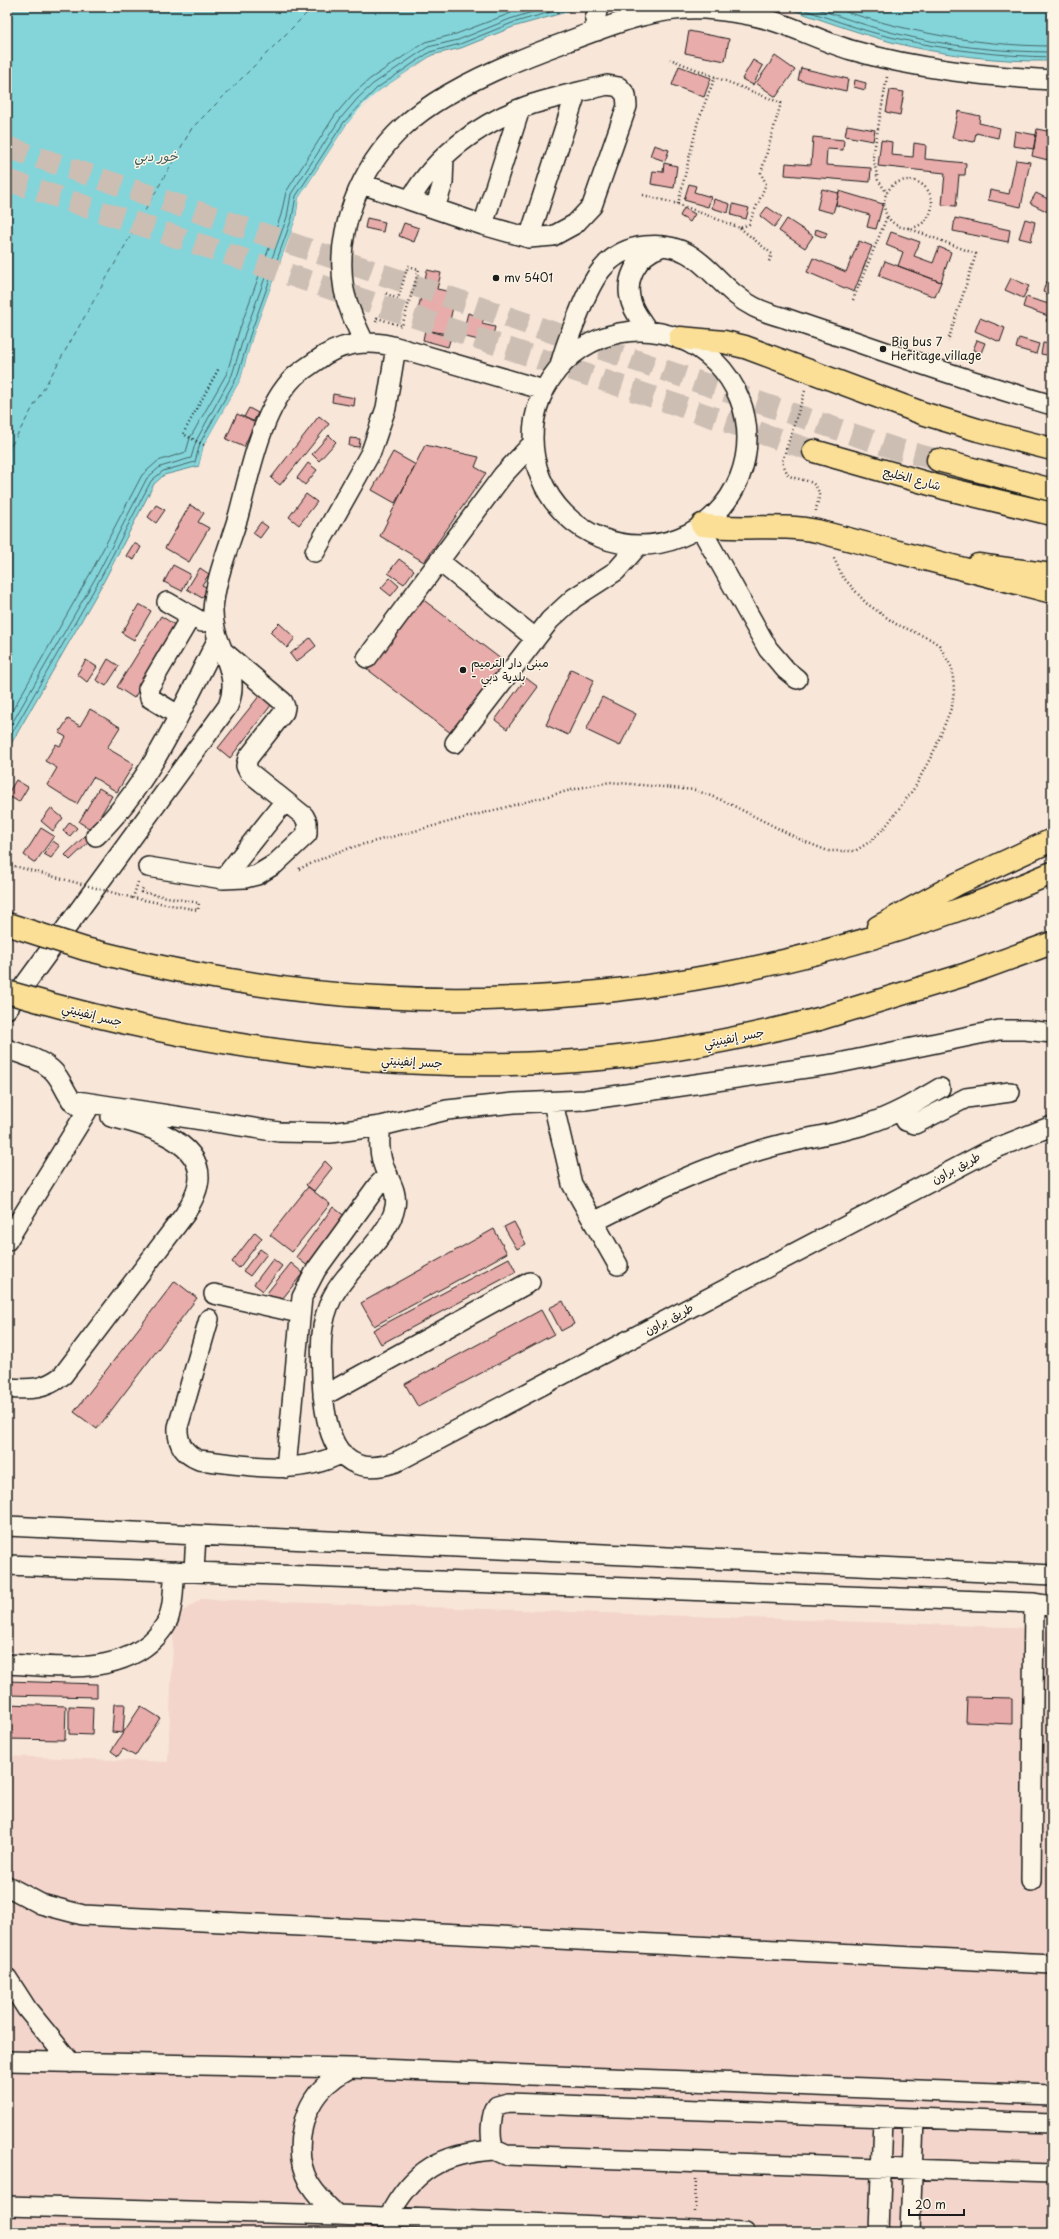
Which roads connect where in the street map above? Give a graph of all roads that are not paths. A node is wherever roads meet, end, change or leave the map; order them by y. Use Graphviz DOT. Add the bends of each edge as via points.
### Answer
graph roads {
  1 [pos="598,7"];
  2 [pos="597,31"];
  3 [pos="1052,80"];
  4 [pos="576,93"];
  5 [pos="520,109"];
  6 [pos="444,156"];
  7 [pos="362,184"];
  8 [pos="410,200"];
  9 [pos="435,208"];
  10 [pos="483,225"];
  11 [pos="529,238"];
  12 [pos="662,246"];
  13 [pos="648,331"];
  14 [pos="680,338"];
  15 [pos="368,342"];
  16 [pos="396,347"];
  17 [pos="560,366"];
  18 [pos="544,390"];
  19 [pos="1052,405"];
  20 [pos="533,443"];
  21 [pos="1052,448"];
  22 [pos="814,451"];
  23 [pos="938,460"];
  24 [pos="1052,490"];
  25 [pos="1011,505"];
  26 [pos="1052,514"];
  27 [pos="1052,519"];
  28 [pos="701,526"];
  29 [pos="639,545"];
  30 [pos="315,552"];
  31 [pos="439,561"];
  32 [pos="937,563"];
  33 [pos="1052,575"];
  34 [pos="1052,592"];
  35 [pos="167,602"];
  36 [pos="190,616"];
  37 [pos="536,638"];
  38 [pos="218,639"];
  39 [pos="366,658"];
  40 [pos="797,679"];
  41 [pos="178,715"];
  42 [pos="455,743"];
  43 [pos="285,801"];
  44 [pos="96,836"];
  45 [pos="1052,840"];
  46 [pos="144,872"];
  47 [pos="1052,873"];
  48 [pos="223,879"];
  49 [pos="7,924"];
  50 [pos="1052,943"];
  51 [pos="847,945"];
  52 [pos="7,992"];
  53 [pos="7,1009"];
  54 [pos="1052,1033"];
  55 [pos="7,1049"];
  56 [pos="940,1088"];
  57 [pos="1010,1092"];
  58 [pos="71,1100"];
  59 [pos="553,1103"];
  60 [pos="86,1111"];
  61 [pos="900,1111"];
  62 [pos="381,1126"];
  63 [pos="1052,1126"];
  64 [pos="388,1175"];
  65 [pos="594,1222"];
  66 [pos="7,1241"];
  67 [pos="618,1265"];
  68 [pos="530,1282"];
  69 [pos="214,1294"];
  70 [pos="299,1313"];
  71 [pos="209,1319"];
  72 [pos="7,1388"];
  73 [pos="323,1396"];
  74 [pos="342,1453"];
  75 [pos="286,1468"];
  76 [pos="7,1526"];
  77 [pos="196,1535"];
  78 [pos="7,1565"];
  79 [pos="174,1571"];
  80 [pos="194,1571"];
  81 [pos="1052,1575"];
  82 [pos="1043,1604"];
  83 [pos="7,1664"];
  84 [pos="1032,1881"];
  85 [pos="7,1886"];
  86 [pos="1052,1964"];
  87 [pos="7,1978"];
  88 [pos="7,2061"];
  89 [pos="71,2063"];
  90 [pos="350,2068"];
  91 [pos="1052,2095"];
  92 [pos="883,2118"];
  93 [pos="914,2118"];
  94 [pos="1052,2123"];
  95 [pos="495,2150"];
  96 [pos="881,2166"];
  97 [pos="912,2168"];
  98 [pos="1052,2174"];
  99 [pos="7,2206"];
  100 [pos="337,2215"];
  101 [pos="388,2218"];
  102 [pos="524,2228"];
  103 [pos="745,2232"];
  104 [pos="879,2232"];
  105 [pos="910,2232"];
  1 -- 2 [label="street" via="595,20"];
  2 -- 3 [label="street" via="631,18 666,11 703,9 739,13 774,22 890,60 994,76"];
  2 -- 7 [label="street" via="509,65 432,104 403,126 389,142"];
  4 -- 5 [label="street"];
  4 -- 11 [label="street"];
  4 -- 11 [label="street" via="613,85 624,90 628,100 627,106 597,195 584,216 570,228 553,236"];
  5 -- 6 [label="street" via="480,129"];
  5 -- 10 [label="street"];
  6 -- 8 [label="street" via="425,176"];
  6 -- 9 [label="street" via="443,183"];
  7 -- 8 [label="street"];
  7 -- 15 [label="street" via="349,216 342,263 344,291 350,311"];
  8 -- 9 [label="street"];
  9 -- 10 [label="street"];
  10 -- 11 [label="street"];
  12 -- 13 [label="street" via="638,262 630,279 633,307"];
  12 -- 17 [label="street" via="628,250 613,258 601,269 591,283"];
  12 -- 19 [label="street" via="674,248 696,258 732,294 767,313 968,380"];
  13 -- 14 [label="street"];
  13 -- 17 [label="street" via="632,331 600,338 576,351"];
  14 -- 21 [label="main road" via="717,341 745,347 922,413"];
  14 -- 28 [label="street" via="695,346 720,366 738,394 747,426 745,458 737,484 726,502"];
  15 -- 16 [label="street"];
  15 -- 38 [label="street" via="343,346 325,354 294,378 273,410 257,449 215,596"];
  16 -- 18 [label="street"];
  16 -- 30 [label="street" via="386,408 371,452"];
  17 -- 18 [label="street"];
  18 -- 20 [label="street" via="536,410"];
  20 -- 29 [label="street" via="542,479 555,503 566,515 578,525 607,539"];
  20 -- 31 [label="street" via="503,476"];
  22 -- 25 [label="main road, شارع الخليج"];
  23 -- 24 [label="main road, شارع الخليج"];
  25 -- 26 [label="main road, شارع الخليج"];
  25 -- 27 [label="main road, شارع الخليج"];
  28 -- 29 [label="street" via="670,541"];
  28 -- 32 [label="main road" via="787,526 832,534"];
  28 -- 40 [label="street" via="768,649"];
  29 -- 37 [label="street" via="616,571 560,610"];
  31 -- 37 [label="street"];
  31 -- 39 [label="street"];
  32 -- 33 [label="main road" via="976,565"];
  32 -- 34 [label="main road"];
  35 -- 36 [label="street"];
  36 -- 38 [label="street"];
  36 -- 41 [label="street" via="148,689 150,698"];
  37 -- 42 [label="street"];
  38 -- 41 [label="street"];
  38 -- 43 [label="street" via="284,702 284,712 248,758 246,766 249,772"];
  38 -- 53 [label="street" via="233,684 228,706 130,844"];
  41 -- 44 [label="street" via="140,784"];
  43 -- 48 [label="street"];
  43 -- 48 [label="street" via="304,816 307,822 308,828 303,839 275,864 257,875"];
  45 -- 51 [label="main road" via="936,895"];
  46 -- 48 [label="street"];
  47 -- 51 [label="main road" via="969,906"];
  49 -- 51 [label="main road, bridge" via="85,949 201,976 267,986 378,997 496,999 556,996 673,983 790,960"];
  50 -- 52 [label="main road, جسر إنفينيتي, bridge" via="964,975 819,1019 711,1043 601,1059 490,1064 357,1059 240,1045 117,1022"];
  54 -- 59 [label="street" via="999,1030 834,1064"];
  55 -- 58 [label="street" via="46,1065 60,1080"];
  56 -- 61 [label="street"];
  57 -- 61 [label="street" via="966,1098 915,1124 906,1121"];
  58 -- 60 [label="street"];
  58 -- 62 [label="street" via="278,1132 330,1133"];
  59 -- 62 [label="street" via="514,1103 454,1110"];
  59 -- 65 [label="street" via="568,1172"];
  60 -- 66 [label="street"];
  60 -- 72 [label="street" via="127,1120 181,1144 195,1160 199,1177 195,1195 185,1214 63,1376 48,1386 39,1388"];
  61 -- 65 [label="street" via="845,1130 760,1150 693,1175"];
  62 -- 64 [label="street, طريق براون" via="381,1153"];
  63 -- 74 [label="street, طريق براون" via="989,1151 396,1462 385,1466 361,1465"];
  64 -- 70 [label="street" via="377,1186 308,1283"];
  64 -- 73 [label="street, طريق براون" via="396,1196 393,1217 340,1283 325,1314 321,1331"];
  65 -- 67 [label="street"];
  68 -- 73 [label="street"];
  69 -- 70 [label="street"];
  70 -- 75 [label="street"];
  71 -- 75 [label="street" via="178,1427 177,1434 182,1448 199,1460"];
  73 -- 74 [label="street, طريق براون" via="329,1433"];
  74 -- 75 [label="street" via="319,1464"];
  76 -- 77 [label="street"];
  77 -- 80 [label="street"];
  77 -- 81 [label="street"];
  78 -- 79 [label="street"];
  79 -- 80 [label="street"];
  79 -- 83 [label="street" via="170,1615 161,1631 146,1648 103,1665 78,1667"];
  80 -- 82 [label="street"];
  82 -- 84 [label="street"];
  85 -- 86 [label="street" via="41,1904 83,1915"];
  87 -- 89 [label="street" via="27,2009"];
  88 -- 89 [label="street"];
  89 -- 90 [label="street"];
  90 -- 91 [label="street"];
  90 -- 100 [label="street" via="331,2080 316,2096 306,2116 301,2138 302,2160 308,2181 320,2200"];
  92 -- 93 [label="street"];
  92 -- 95 [label="street" via="504,2104 497,2106 493,2113 492,2143"];
  92 -- 96 [label="street"];
  93 -- 94 [label="street"];
  93 -- 97 [label="street"];
  95 -- 96 [label="street" via="506,2155"];
  95 -- 101 [label="street" via="473,2152 437,2163 421,2173 407,2186"];
  96 -- 97 [label="street"];
  96 -- 104 [label="street"];
  97 -- 98 [label="street"];
  97 -- 105 [label="street"];
  99 -- 100 [label="street"];
  100 -- 101 [label="street"];
  101 -- 102 [label="street"];
  102 -- 103 [label="street"];
}
